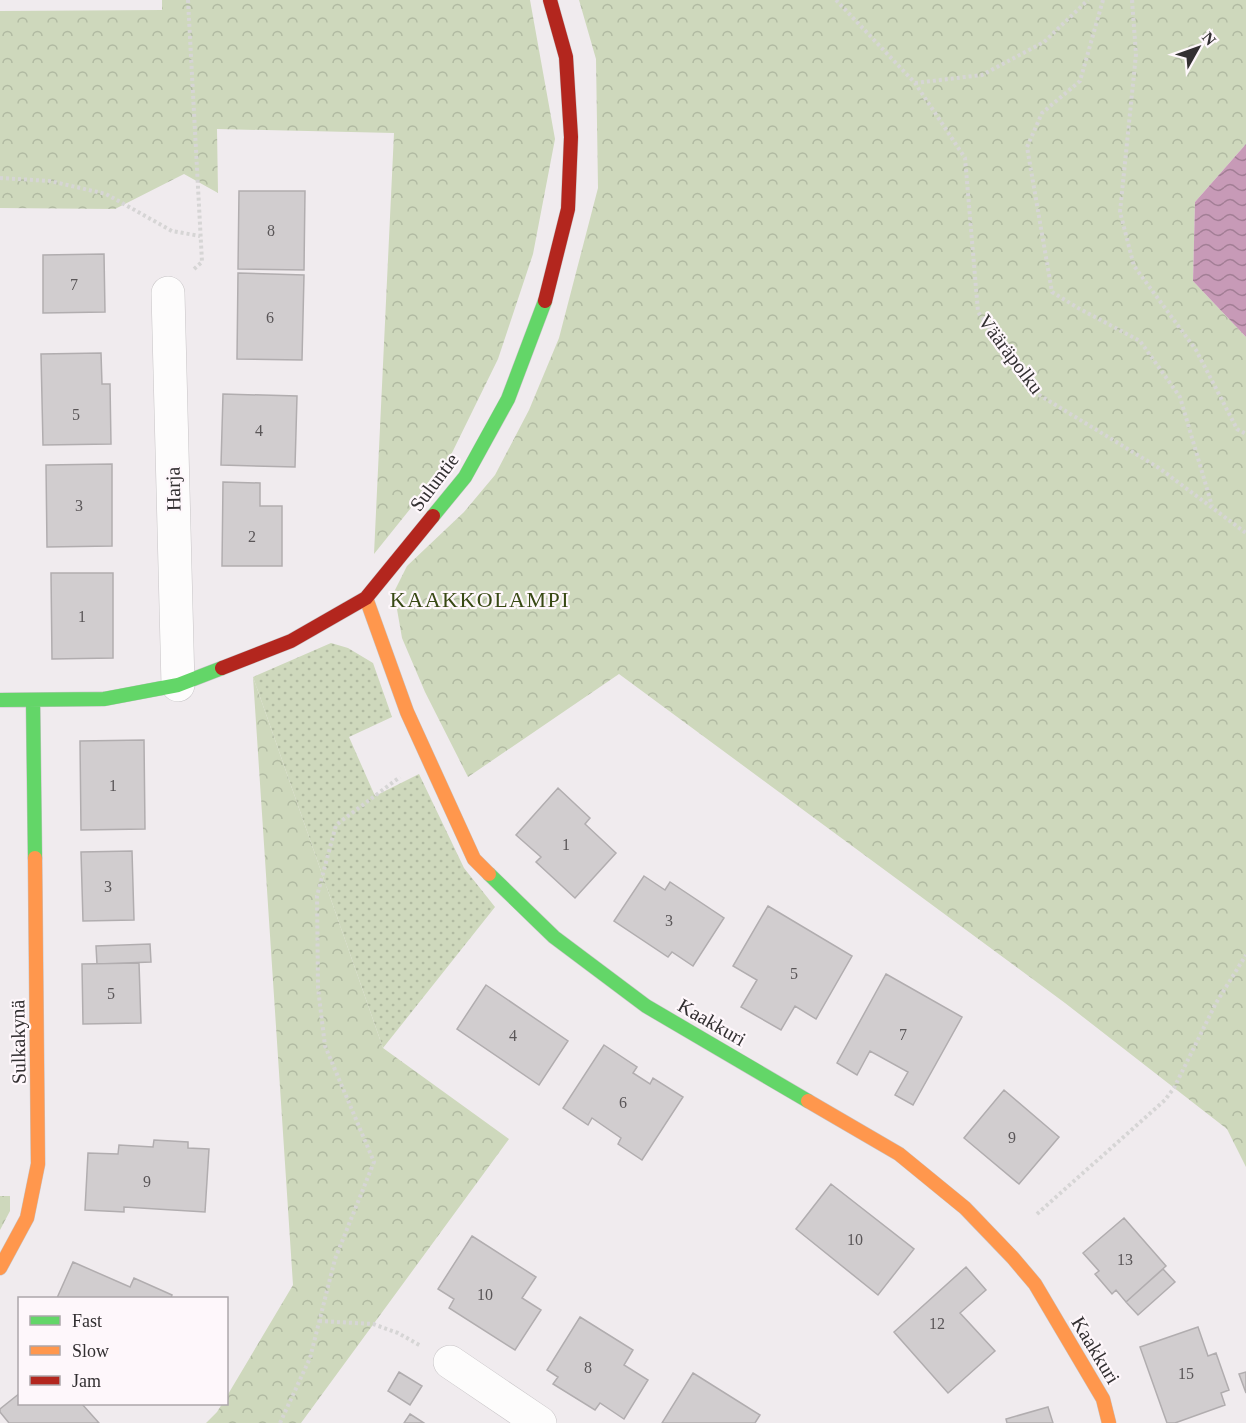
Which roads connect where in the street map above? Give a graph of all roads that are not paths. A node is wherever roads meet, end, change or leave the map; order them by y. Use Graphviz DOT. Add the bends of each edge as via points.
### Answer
graph roads {
  1 [pos="550,0"];
  2 [pos="168,293"];
  3 [pos="366,598"];
  4 [pos="178,685"];
  5 [pos="0,700"];
  6 [pos="33,700"];
  7 [pos="0,1268"];
  8 [pos="450,1362"];
  9 [pos="540,1423"];
  10 [pos="1109,1423"];
  1 -- 3 [label="street, Suluntie" via="566,57 571,137 568,209 547,295 508,399 465,477"];
  2 -- 4 [label="street, Harja"];
  3 -- 4 [label="street, Suluntie" via="291,641"];
  3 -- 10 [label="street, Kaakkuri" via="407,712 474,859 554,937 646,1006 899,1154 965,1208 1035,1284 1103,1399"];
  4 -- 6 [label="street, Suluntie" via="104,699"];
  5 -- 6 [label="street, Suluntie"];
  6 -- 7 [label="street, Sulkakynä" via="38,1164 27,1218"];
  8 -- 9 [label="street"];
}
